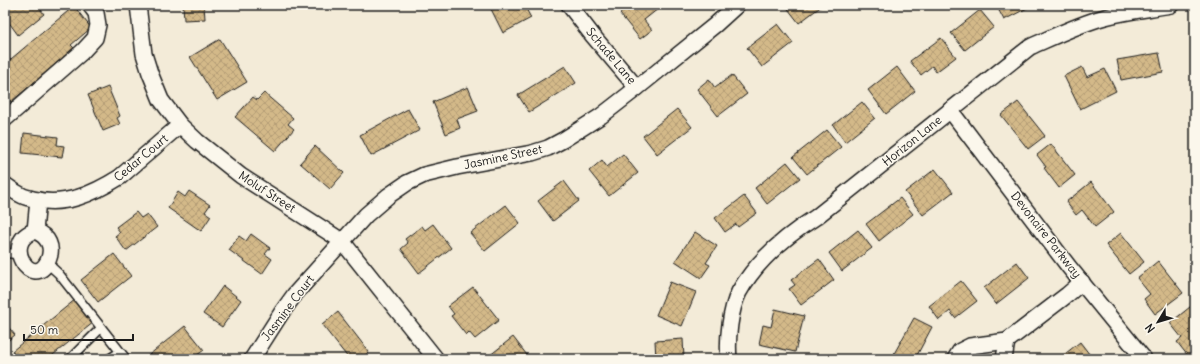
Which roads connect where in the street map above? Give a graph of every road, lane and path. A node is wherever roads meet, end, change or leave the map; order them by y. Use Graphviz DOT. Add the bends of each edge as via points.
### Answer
graph roads {
  1 [pos="90,5"];
  2 [pos="138,5"];
  3 [pos="569,5"];
  4 [pos="737,5"];
  5 [pos="1171,5"];
  6 [pos="637,88"];
  7 [pos="950,110"];
  8 [pos="5,119"];
  9 [pos="180,125"];
  10 [pos="5,185"];
  11 [pos="38,200"];
  12 [pos="35,231"];
  13 [pos="342,241"];
  14 [pos="10,254"];
  15 [pos="47,263"];
  16 [pos="1082,282"];
  17 [pos="101,328"];
  18 [pos="1007,341"];
  19 [pos="120,352"];
  20 [pos="70,359"];
  21 [pos="109,359"];
  22 [pos="126,359"];
  23 [pos="252,359"];
  24 [pos="436,359"];
  25 [pos="729,359"];
  26 [pos="955,359"];
  27 [pos="1004,359"];
  28 [pos="1144,359"];
  1 -- 8 [label="street" via="96,13 98,25 95,38"];
  2 -- 9 [label="street, Moluf Street" via="144,54 150,73 161,100"];
  3 -- 6 [label="street, Schade Lane"];
  4 -- 6 [label="street, Jasmine Street"];
  5 -- 7 [label="street, Horizon Lane" via="1104,18 1066,30 1030,47"];
  6 -- 13 [label="street, Jasmine Street" via="601,116 548,148 430,173 407,183 366,215"];
  7 -- 16 [label="street, Devonaire Parkway"];
  7 -- 25 [label="street, Horizon Lane" via="816,217 796,230 774,248 755,269 739,293 734,306"];
  9 -- 11 [label="street, Cedar Court" via="110,184 71,200"];
  9 -- 13 [label="street, Moluf Street" via="241,176"];
  10 -- 11 [label="street, Cedar Court" via="22,196"];
  11 -- 12 [label="street"];
  12 -- 14 [label="street" via="21,238"];
  12 -- 15 [label="street" via="47,239 50,246"];
  13 -- 23 [label="street, Jasmine Court" via="295,294"];
  13 -- 24 [label="street, Moluf Street"];
  14 -- 15 [label="street" via="24,267 34,271"];
  15 -- 17 [label="lane" via="60,274"];
  16 -- 18 [label="street"];
  16 -- 28 [label="street, Devonaire Parkway"];
  17 -- 19 [label="lane"];
  17 -- 20 [label="lane"];
  18 -- 26 [label="street" via="970,346 960,351"];
  18 -- 27 [label="street"];
  19 -- 21 [label="lane"];
  19 -- 22 [label="lane"];
}
